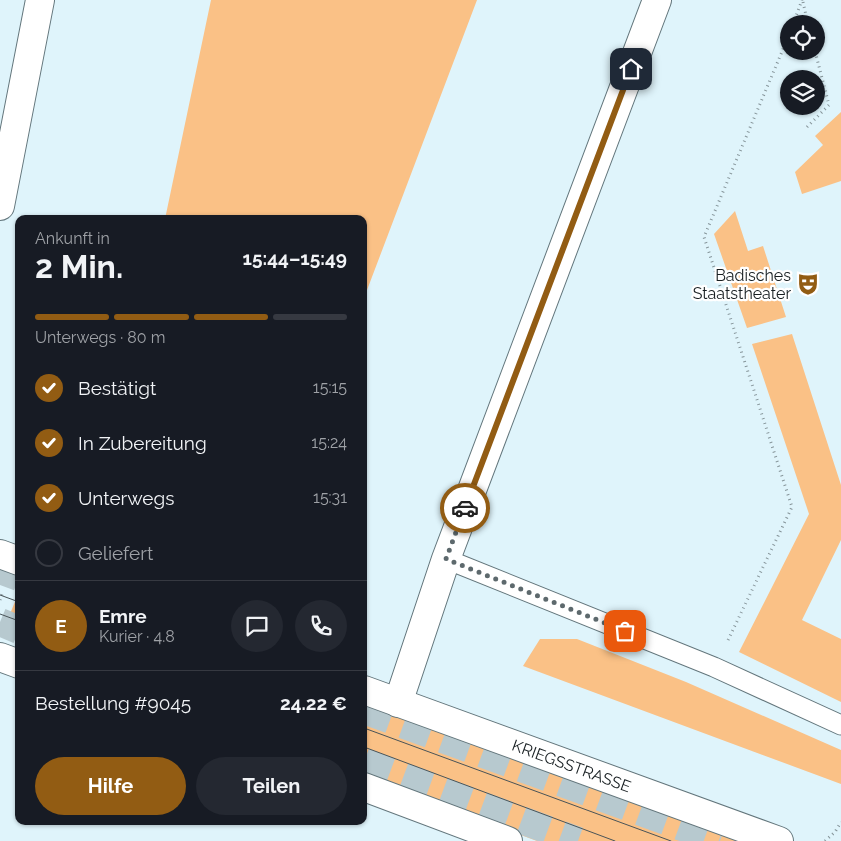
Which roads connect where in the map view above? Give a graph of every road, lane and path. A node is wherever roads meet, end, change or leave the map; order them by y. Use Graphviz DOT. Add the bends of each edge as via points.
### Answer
graph roads {
  1 [pos="40,0"];
  2 [pos="657,0"];
  3 [pos="802,1"];
  4 [pos="797,15"];
  5 [pos="806,15"];
  6 [pos="780,56"];
  7 [pos="817,60"];
  8 [pos="807,127"];
  9 [pos="0,206"];
  10 [pos="0,554"];
  11 [pos="446,559"];
  12 [pos="15,560"];
  13 [pos="0,658"];
  14 [pos="15,663"];
  15 [pos="714,667"];
  16 [pos="367,691"];
  17 [pos="398,703"];
  18 [pos="841,725"];
  19 [pos="367,788"];
  20 [pos="841,822"];
  21 [pos="508,841"];
  22 [pos="779,841"];
  23 [pos="826,841"];
  1 -- 9 [label="street"];
  2 -- 11 [label="street"];
  3 -- 4 [label="path"];
  3 -- 5 [label="path"];
  6 -- 15 [label="path" via="704,237 792,508"];
  7 -- 8 [label="path" via="829,105"];
  10 -- 12 [label="street"];
  11 -- 15 [label="lane"];
  11 -- 17 [label="street"];
  13 -- 14 [label="street"];
  15 -- 18 [label="lane"];
  16 -- 17 [label="street, KRIEGSSTRASSE"];
  17 -- 22 [label="street, KRIEGSSTRASSE"];
  19 -- 21 [label="street"];
  20 -- 23 [label="path"];
}
